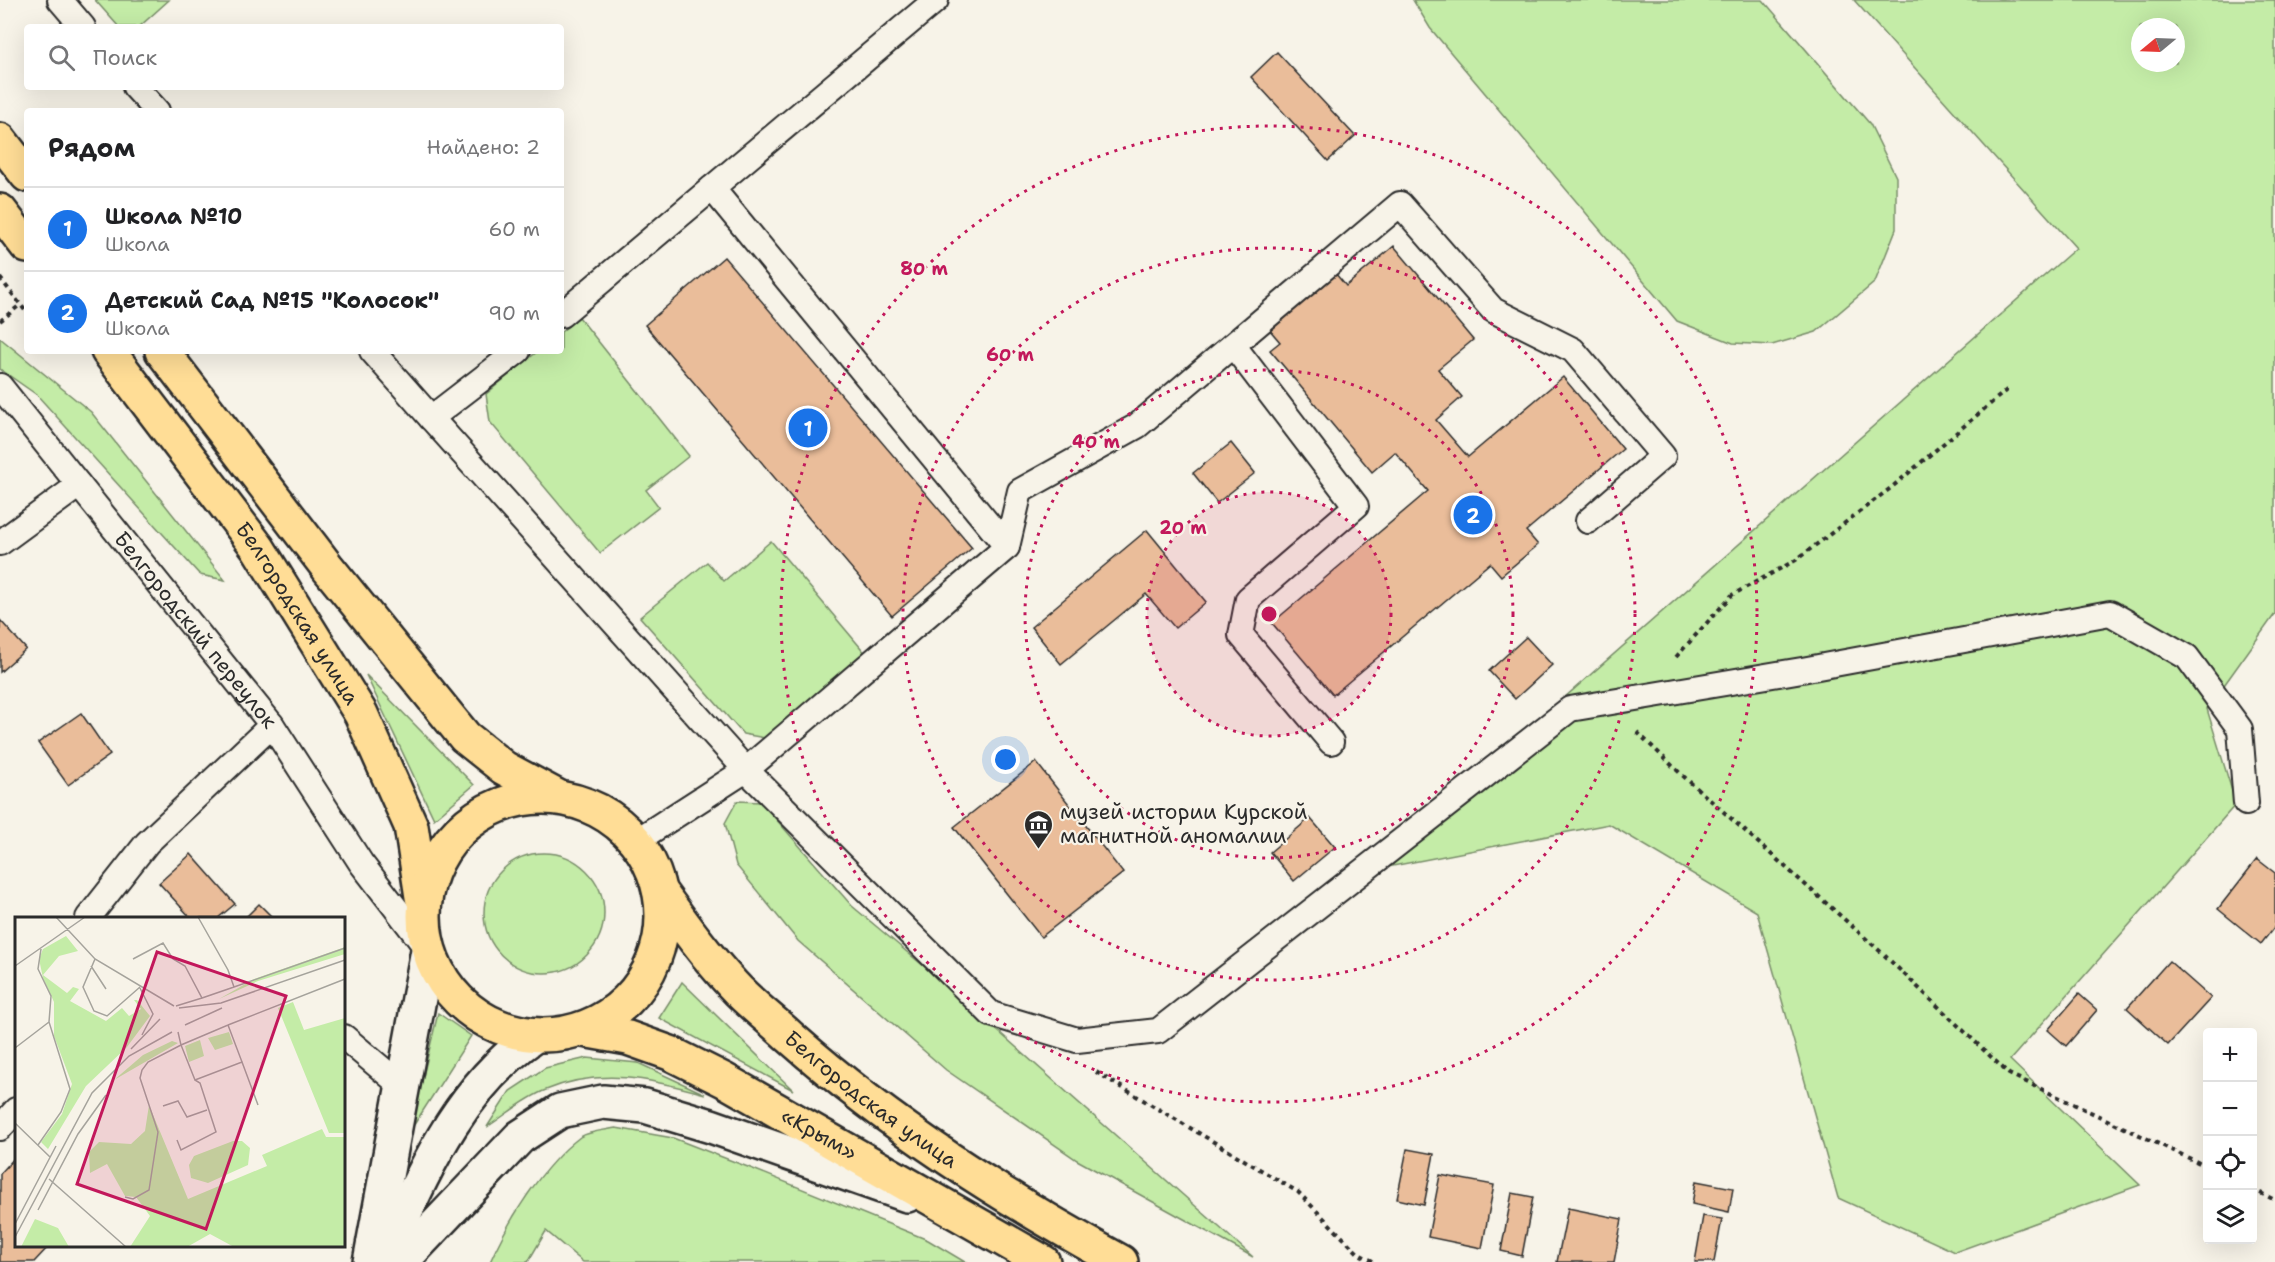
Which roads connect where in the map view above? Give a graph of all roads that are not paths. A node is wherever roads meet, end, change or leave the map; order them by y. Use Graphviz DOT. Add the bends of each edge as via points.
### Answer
graph roads {
  1 [pos="60,0"];
  2 [pos="936,0"];
  3 [pos="80,24"];
  4 [pos="138,90"];
  5 [pos="154,108"];
  6 [pos="0,140"];
  7 [pos="24,172"];
  8 [pos="712,188"];
  9 [pos="0,211"];
  10 [pos="24,242"];
  11 [pos="564,312"];
  12 [pos="1233,345"];
  13 [pos="110,354"];
  14 [pos="164,354"];
  15 [pos="375,354"];
  16 [pos="514,354"];
  17 [pos="0,386"];
  18 [pos="431,418"];
  19 [pos="79,485"];
  20 [pos="1588,521"];
  21 [pos="0,543"];
  22 [pos="1007,547"];
  23 [pos="272,725"];
  24 [pos="1331,742"];
  25 [pos="746,770"];
  26 [pos="558,797"];
  27 [pos="2246,803"];
  28 [pos="636,841"];
  29 [pos="660,892"];
  30 [pos="424,906"];
  31 [pos="89,917"];
  32 [pos="428,950"];
  33 [pos="583,1030"];
  34 [pos="534,1035"];
  35 [pos="345,1038"];
  36 [pos="403,1087"];
  37 [pos="15,1111"];
  38 [pos="0,1128"];
  39 [pos="973,1220"];
  40 [pos="370,1262"];
  41 [pos="382,1262"];
  42 [pos="401,1262"];
  43 [pos="1043,1262"];
  44 [pos="1120,1262"];
  1 -- 3 [label="lane"];
  2 -- 8 [label="lane"];
  4 -- 5 [label="lane"];
  6 -- 7 [label="main road"];
  8 -- 11 [label="lane"];
  8 -- 22 [label="lane"];
  9 -- 10 [label="main road"];
  12 -- 20 [label="lane" via="1400,204 1493,310 1573,350 1663,456"];
  12 -- 22 [label="lane" via="1137,426 1020,491"];
  12 -- 24 [label="lane" via="1356,506 1248,600 1241,635"];
  13 -- 30 [label="main road, Белгородская улица" via="258,548 361,714 411,826"];
  14 -- 26 [label="main road" via="328,568 465,737 504,768"];
  15 -- 18 [label="lane"];
  16 -- 18 [label="lane"];
  17 -- 19 [label="lane, Белгородский переулок"];
  18 -- 25 [label="lane"];
  19 -- 21 [label="lane"];
  19 -- 23 [label="lane, Белгородский переулок"];
  22 -- 25 [label="lane"];
  23 -- 31 [label="lane, Белгородский переулок" via="147,843"];
  23 -- 32 [label="lane" via="362,863"];
  25 -- 27 [label="lane" via="991,1014 1077,1040 1158,1032 1570,709 2110,613 2187,657 2240,729"];
  25 -- 28 [label="lane"];
  26 -- 28 [label="main road, «Крым»" via="587,804 605,814"];
  26 -- 30 [label="main road, «Крым»" via="523,798 495,806 468,823 446,846 431,874"];
  28 -- 29 [label="main road, «Крым»" via="651,865"];
  29 -- 33 [label="main road, «Крым»" via="663,924 656,957 640,985 619,1009"];
  29 -- 44 [label="main road, Белгородская улица" via="734,987 814,1058 910,1134 994,1191"];
  30 -- 32 [label="main road, «Крым»"];
  32 -- 34 [label="main road, «Крым»" via="445,986 468,1010 496,1026"];
  32 -- 36 [label="main road"];
  33 -- 34 [label="main road, «Крым»"];
  33 -- 39 [label="main road, «Крым»" via="628,1038 670,1053"];
  34 -- 41 [label="main road" via="484,1077 458,1115 424,1173"];
  35 -- 36 [label="lane"];
  36 -- 40 [label="main road"];
  37 -- 38 [label="lane"];
  39 -- 42 [label="main road" via="711,1126 645,1106 603,1102 560,1111 520,1137"];
  39 -- 43 [label="main road, «Крым»"];
}
